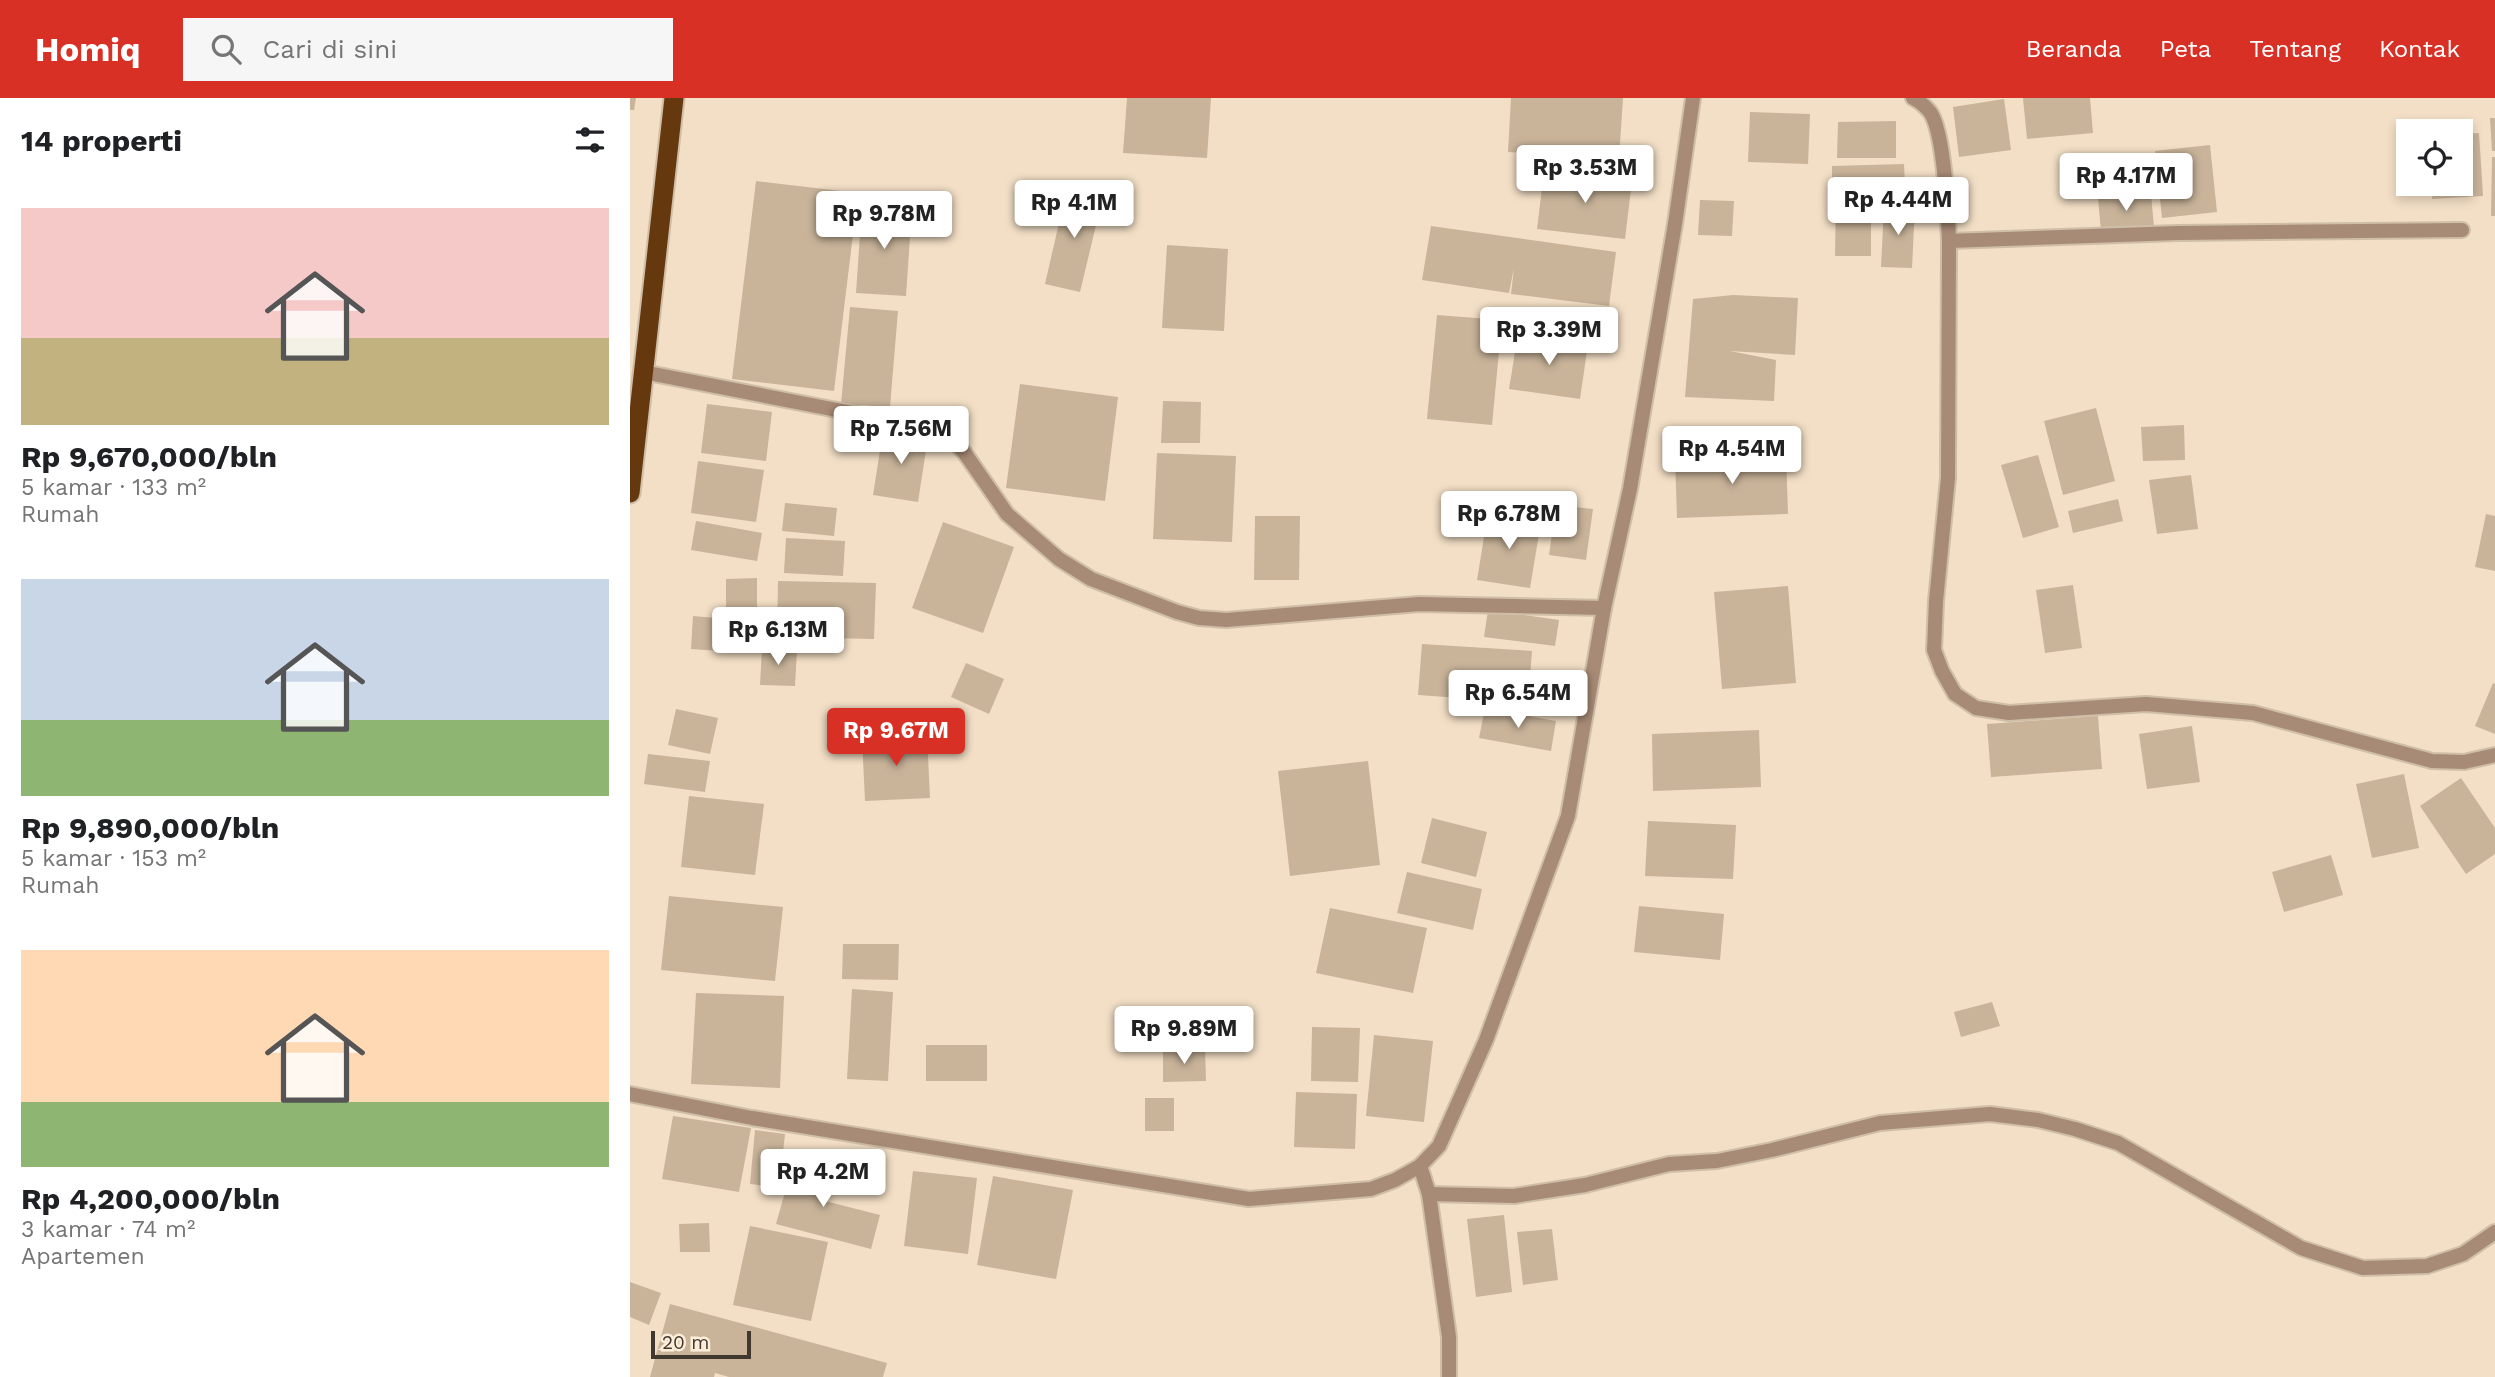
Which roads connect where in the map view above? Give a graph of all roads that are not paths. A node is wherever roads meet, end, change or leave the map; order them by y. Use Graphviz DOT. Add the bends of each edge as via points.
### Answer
graph roads {
  1 [pos="674,98"];
  2 [pos="1693,98"];
  3 [pos="1913,98"];
  4 [pos="2462,230"];
  5 [pos="1949,241"];
  6 [pos="643,372"];
  7 [pos="630,493"];
  8 [pos="1604,608"];
  9 [pos="2495,755"];
  10 [pos="630,1094"];
  11 [pos="1420,1166"];
  12 [pos="1429,1194"];
  13 [pos="2495,1232"];
  14 [pos="1449,1377"];
  1 -- 6 [label="highway"];
  2 -- 8 [label="street" via="1630,489"];
  3 -- 5 [label="street" via="1930,113 1937,130"];
  4 -- 5 [label="street"];
  5 -- 9 [label="street" via="1948,478 1934,650 1955,694 1976,708 2009,713 2146,704 2253,713 2432,761 2464,762"];
  6 -- 7 [label="highway"];
  6 -- 8 [label="street" via="934,429 964,452 1007,514 1059,559 1091,579 1199,618 1226,620 1419,604"];
  8 -- 11 [label="street" via="1568,816 1486,1040 1439,1146"];
  10 -- 11 [label="street" via="1250,1199 1371,1189"];
  11 -- 12 [label="street"];
  12 -- 13 [label="street" via="1514,1196 1670,1164 1717,1161 1880,1123 1990,1114 2038,1119 2118,1143 2301,1248 2363,1268 2427,1266 2463,1254"];
  12 -- 14 [label="street"];
}
